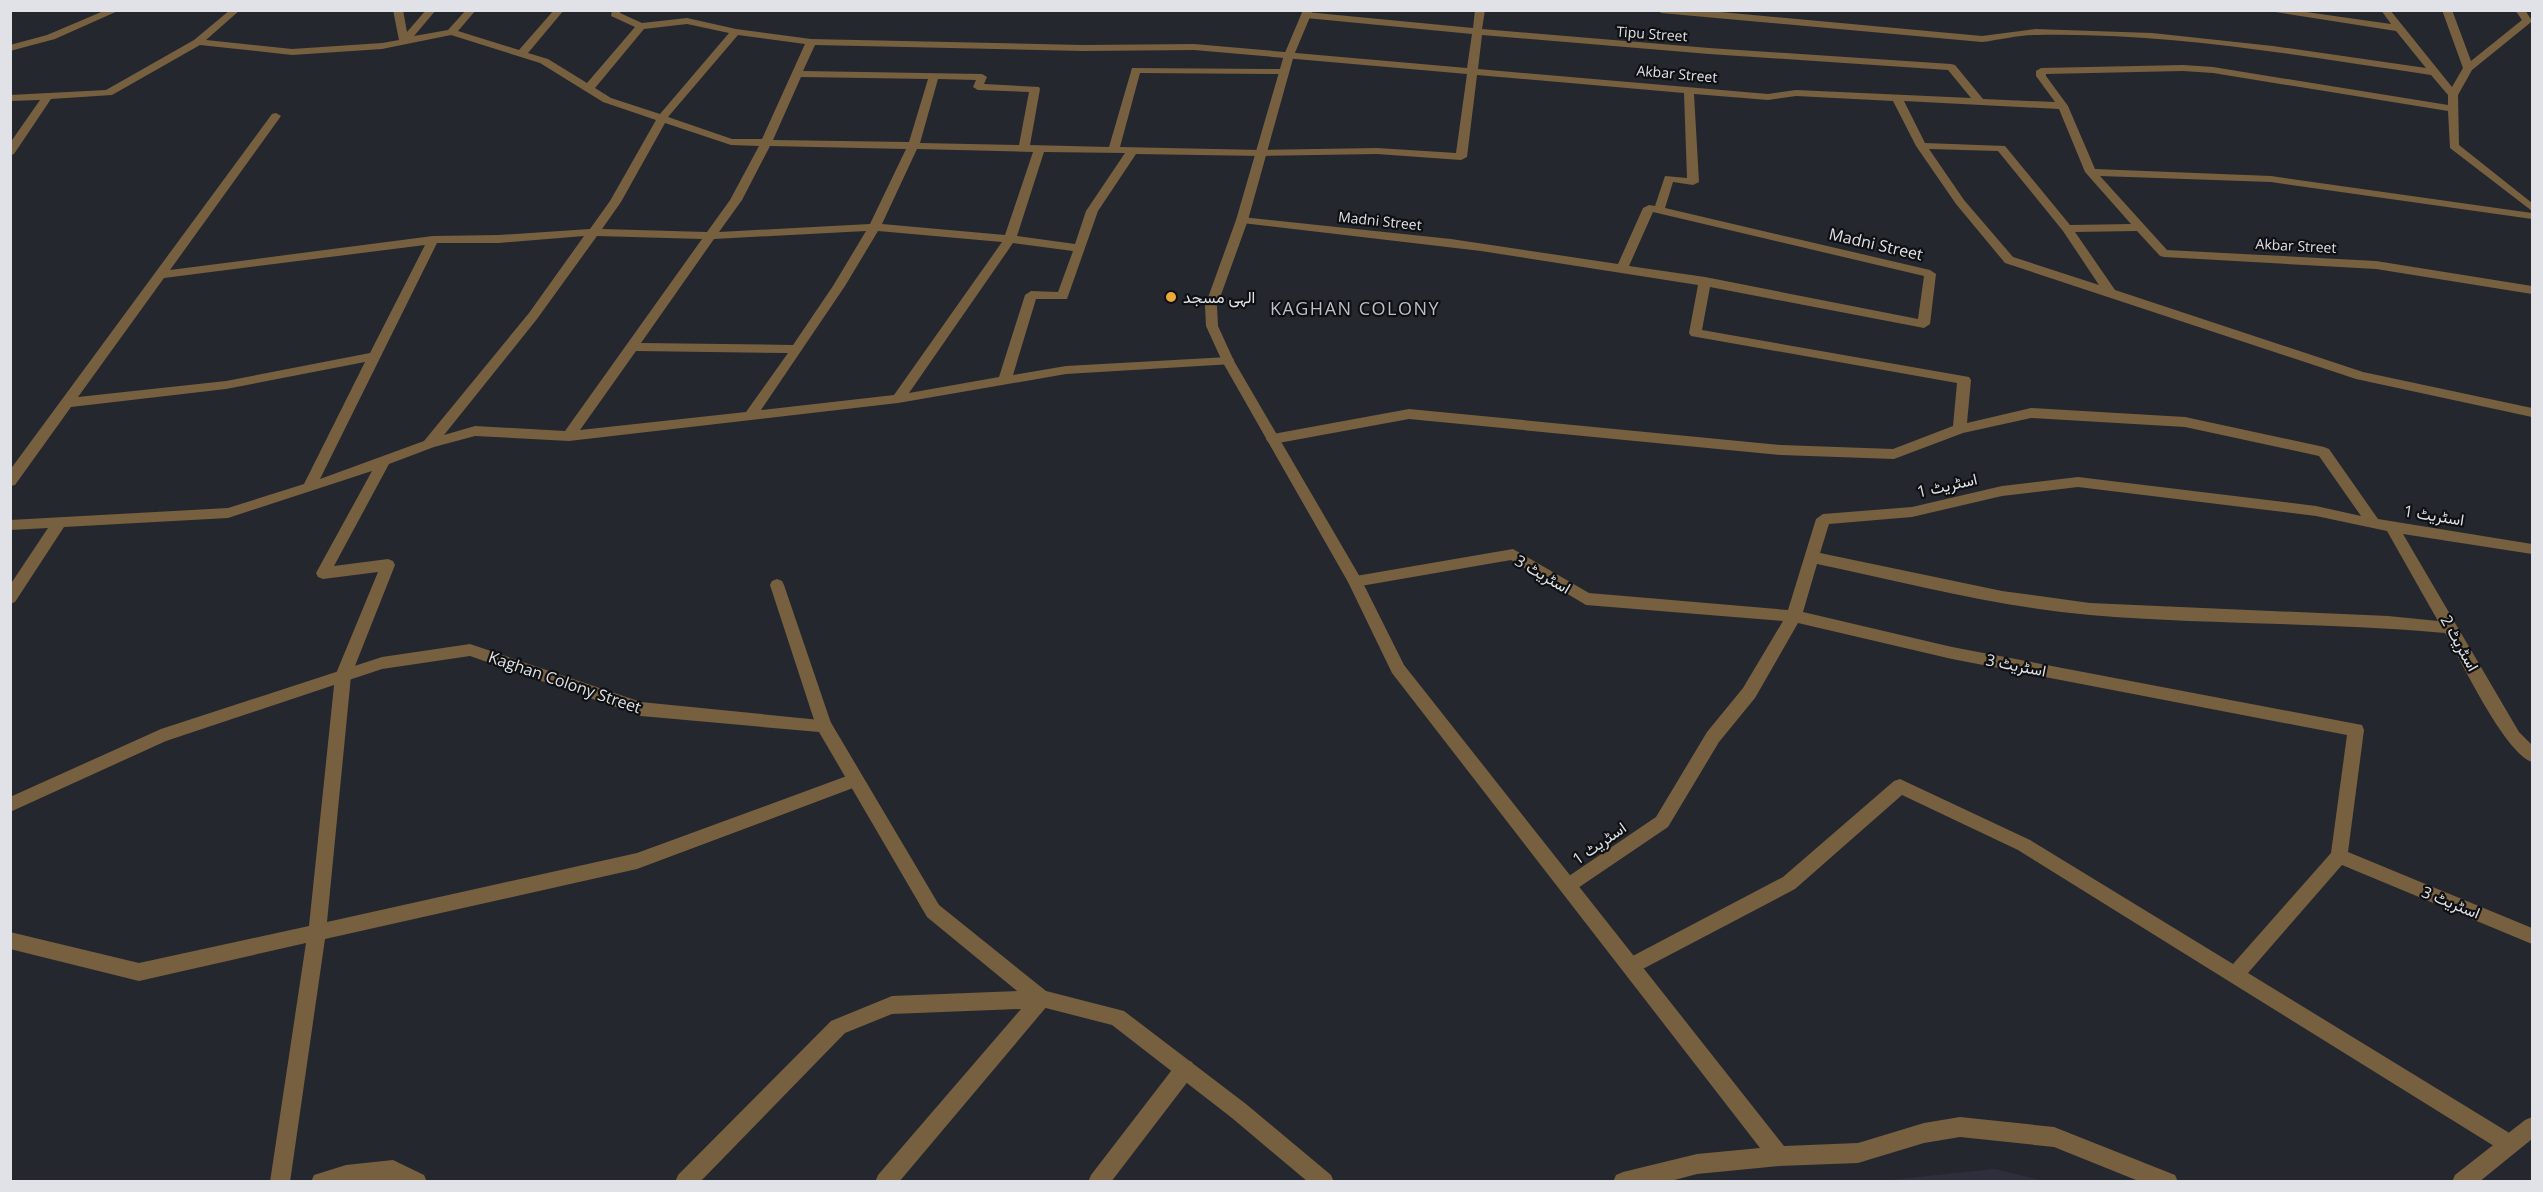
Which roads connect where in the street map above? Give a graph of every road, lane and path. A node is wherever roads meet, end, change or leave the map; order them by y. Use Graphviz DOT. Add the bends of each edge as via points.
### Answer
graph roads {
  1 [pos="116,10"];
  2 [pos="236,10"];
  3 [pos="398,10"];
  4 [pos="432,10"];
  5 [pos="472,10"];
  6 [pos="560,10"];
  7 [pos="617,10"];
  8 [pos="1480,10"];
  9 [pos="1661,10"];
  10 [pos="2267,10"];
  11 [pos="2385,10"];
  12 [pos="2447,10"];
  13 [pos="2520,10"];
  14 [pos="1307,13"];
  15 [pos="2530,21"];
  16 [pos="641,26"];
  17 [pos="2398,28"];
  18 [pos="736,32"];
  19 [pos="1477,32"];
  20 [pos="451,33"];
  21 [pos="198,42"];
  22 [pos="404,42"];
  23 [pos="811,42"];
  24 [pos="10,48"];
  25 [pos="521,54"];
  26 [pos="1289,55"];
  27 [pos="2468,68"];
  28 [pos="1284,72"];
  29 [pos="1471,72"];
  30 [pos="2434,72"];
  31 [pos="797,74"];
  32 [pos="934,76"];
  33 [pos="589,88"];
  34 [pos="1689,90"];
  35 [pos="2453,95"];
  36 [pos="48,96"];
  37 [pos="10,98"];
  38 [pos="1897,98"];
  39 [pos="1980,102"];
  40 [pos="2063,106"];
  41 [pos="2453,109"];
  42 [pos="276,116"];
  43 [pos="662,118"];
  44 [pos="767,141"];
  45 [pos="913,145"];
  46 [pos="1921,146"];
  47 [pos="1024,147"];
  48 [pos="1040,148"];
  49 [pos="1114,150"];
  50 [pos="1132,150"];
  51 [pos="10,152"];
  52 [pos="1262,153"];
  53 [pos="2091,172"];
  54 [pos="2532,208"];
  55 [pos="1659,210"];
  56 [pos="2532,216"];
  57 [pos="1242,220"];
  58 [pos="873,227"];
  59 [pos="2140,227"];
  60 [pos="2067,229"];
  61 [pos="593,232"];
  62 [pos="712,236"];
  63 [pos="1010,239"];
  64 [pos="433,240"];
  65 [pos="1080,249"];
  66 [pos="1622,268"];
  67 [pos="159,275"];
  68 [pos="1706,281"];
  69 [pos="2532,290"];
  70 [pos="2110,292"];
  71 [pos="631,347"];
  72 [pos="797,349"];
  73 [pos="375,356"];
  74 [pos="1228,361"];
  75 [pos="1005,380"];
  76 [pos="898,399"];
  77 [pos="66,403"];
  78 [pos="2532,411"];
  79 [pos="750,416"];
  80 [pos="1960,429"];
  81 [pos="568,436"];
  82 [pos="1273,439"];
  83 [pos="429,444"];
  84 [pos="386,460"];
  85 [pos="10,481"];
  86 [pos="309,487"];
  87 [pos="60,522"];
  88 [pos="2374,524"];
  89 [pos="11,525"];
  90 [pos="2392,527"];
  91 [pos="2532,549"];
  92 [pos="1812,557"];
  93 [pos="1355,581"];
  94 [pos="777,585"];
  95 [pos="10,598"];
  96 [pos="1794,616"];
  97 [pos="2451,628"];
  98 [pos="343,676"];
  99 [pos="824,726"];
  100 [pos="2532,755"];
  101 [pos="855,780"];
  102 [pos="10,805"];
  103 [pos="2339,856"];
  104 [pos="1569,886"];
  105 [pos="317,933"];
  106 [pos="2532,936"];
  107 [pos="10,940"];
  108 [pos="1630,966"];
  109 [pos="2235,975"];
  110 [pos="1041,999"];
  111 [pos="1185,1069"];
  112 [pos="2532,1127"];
  113 [pos="2510,1144"];
  114 [pos="1779,1156"];
  115 [pos="280,1182"];
  116 [pos="321,1182"];
  117 [pos="417,1182"];
  118 [pos="686,1182"];
  119 [pos="885,1182"];
  120 [pos="1098,1182"];
  121 [pos="1324,1182"];
  122 [pos="1623,1182"];
  123 [pos="2168,1182"];
  124 [pos="2462,1182"];
  1 -- 24 [label="street" via="51,37"];
  2 -- 21 [label="street"];
  3 -- 22 [label="street"];
  4 -- 22 [label="street"];
  5 -- 20 [label="street"];
  6 -- 25 [label="street"];
  7 -- 16 [label="street" via="614,14"];
  8 -- 19 [label="street"];
  9 -- 30 [label="street" via="1982,39 2035,32 2152,36"];
  10 -- 17 [label="street"];
  11 -- 17 [label="street"];
  12 -- 27 [label="street"];
  13 -- 15 [label="street"];
  14 -- 19 [label="street, Tipu Street"];
  14 -- 26 [label="street"];
  15 -- 27 [label="street"];
  16 -- 18 [label="street, Akbar Street" via="687,21"];
  16 -- 33 [label="street"];
  17 -- 30 [label="street"];
  18 -- 23 [label="street, Akbar Street"];
  18 -- 43 [label="street"];
  19 -- 29 [label="street"];
  19 -- 39 [label="street, Tipu Street" via="1951,67"];
  20 -- 22 [label="street"];
  20 -- 25 [label="street"];
  21 -- 22 [label="street" via="292,52"];
  21 -- 36 [label="street" via="108,93"];
  23 -- 26 [label="street, Akbar Street" via="1194,47"];
  23 -- 31 [label="street"];
  25 -- 33 [label="street" via="544,61"];
  26 -- 28 [label="street"];
  26 -- 29 [label="street, Akbar Street"];
  27 -- 35 [label="street"];
  28 -- 49 [label="street" via="1136,70"];
  28 -- 52 [label="street"];
  29 -- 34 [label="street, Akbar Street"];
  29 -- 52 [label="street" via="1461,157 1377,152"];
  30 -- 35 [label="street"];
  31 -- 32 [label="street"];
  31 -- 44 [label="street"];
  32 -- 45 [label="street"];
  32 -- 47 [label="street" via="982,77 978,87 1035,88"];
  33 -- 43 [label="street" via="607,99"];
  34 -- 38 [label="street, Akbar Street" via="1768,97 1796,93"];
  34 -- 55 [label="street" via="1693,182 1670,178"];
  35 -- 41 [label="street"];
  36 -- 37 [label="street"];
  36 -- 51 [label="street"];
  38 -- 39 [label="street, Akbar Street"];
  38 -- 46 [label="street"];
  39 -- 40 [label="street, Akbar Street"];
  40 -- 41 [label="street, Akbar Street" via="2041,71 2213,70"];
  40 -- 53 [label="street, Akbar Street"];
  41 -- 54 [label="street" via="2454,146"];
  42 -- 67 [label="street"];
  43 -- 44 [label="street" via="731,142"];
  43 -- 61 [label="street" via="615,202"];
  44 -- 45 [label="street"];
  44 -- 62 [label="street"];
  45 -- 47 [label="street"];
  45 -- 58 [label="street"];
  46 -- 60 [label="street" via="2001,148"];
  46 -- 70 [label="street" via="1960,202 2009,260"];
  47 -- 48 [label="street"];
  48 -- 49 [label="street"];
  48 -- 63 [label="street"];
  49 -- 50 [label="street"];
  50 -- 52 [label="street"];
  50 -- 65 [label="street" via="1092,211"];
  52 -- 57 [label="street"];
  53 -- 56 [label="street" via="2271,179"];
  53 -- 59 [label="street, Akbar Street"];
  55 -- 66 [label="street" via="1649,208"];
  55 -- 68 [label="street, Madni Street" via="1930,274 1924,324"];
  57 -- 66 [label="street, Madni Street" via="1480,247"];
  57 -- 74 [label="street" via="1210,316"];
  58 -- 62 [label="street"];
  58 -- 63 [label="street"];
  58 -- 72 [label="street" via="847,275"];
  59 -- 60 [label="street"];
  59 -- 69 [label="street, Akbar Street" via="2164,253 2376,265"];
  60 -- 70 [label="street"];
  61 -- 62 [label="street"];
  61 -- 64 [label="street"];
  61 -- 83 [label="street" via="533,316"];
  62 -- 71 [label="street"];
  63 -- 65 [label="street"];
  63 -- 76 [label="street"];
  64 -- 67 [label="street"];
  64 -- 73 [label="street"];
  65 -- 75 [label="street" via="1063,296 1031,295"];
  66 -- 68 [label="street, Madni Street"];
  67 -- 77 [label="street"];
  68 -- 80 [label="street" via="1695,333 1964,380"];
  70 -- 78 [label="street" via="2361,376"];
  71 -- 72 [label="street"];
  71 -- 81 [label="street"];
  72 -- 79 [label="street"];
  73 -- 77 [label="street" via="226,385"];
  73 -- 86 [label="street"];
  74 -- 75 [label="street" via="1066,370"];
  74 -- 82 [label="street"];
  75 -- 76 [label="street"];
  76 -- 79 [label="street"];
  77 -- 85 [label="street"];
  79 -- 81 [label="street"];
  80 -- 82 [label="street" via="1894,454 1781,450 1409,414"];
  80 -- 88 [label="street" via="2031,413 2185,422 2324,452"];
  81 -- 83 [label="street" via="475,431"];
  82 -- 93 [label="street"];
  83 -- 84 [label="street"];
  84 -- 86 [label="street"];
  84 -- 98 [label="street" via="323,573 388,565"];
  86 -- 87 [label="street" via="228,513"];
  87 -- 89 [label="street"];
  87 -- 95 [label="street"];
  88 -- 90 [label="street, اسٹریٹ 1"];
  88 -- 92 [label="street, اسٹریٹ 1" via="2316,511 2078,482 2002,491 1912,512 1823,519"];
  90 -- 91 [label="street, اسٹریٹ 1"];
  90 -- 97 [label="street, اسٹریٹ 2"];
  92 -- 96 [label="street, اسٹریٹ 1"];
  92 -- 97 [label="street" via="2002,597 2090,609"];
  93 -- 96 [label="street, اسٹریٹ 3" via="1513,554 1586,599"];
  93 -- 104 [label="street" via="1398,669"];
  94 -- 99 [label="street"];
  96 -- 103 [label="street, اسٹریٹ 3" via="1952,653 2356,730"];
  96 -- 104 [label="street, اسٹریٹ 1" via="1749,693 1713,737 1662,822"];
  97 -- 100 [label="street, اسٹریٹ 2" via="2513,737"];
  98 -- 99 [label="street, Kaghan Colony Street" via="382,663 470,650 641,710"];
  98 -- 102 [label="street, Kaghan Colony Street" via="161,736"];
  98 -- 105 [label="street"];
  99 -- 101 [label="street"];
  101 -- 105 [label="street" via="637,861"];
  101 -- 110 [label="street" via="933,911"];
  103 -- 106 [label="street, اسٹریٹ 3"];
  103 -- 109 [label="street"];
  104 -- 108 [label="street"];
  105 -- 107 [label="street" via="140,972"];
  105 -- 115 [label="street"];
  108 -- 109 [label="street" via="1789,883 1900,786 2024,845"];
  108 -- 114 [label="street"];
  109 -- 113 [label="street"];
  110 -- 111 [label="street" via="1117,1017"];
  110 -- 118 [label="street" via="892,1005 837,1027"];
  110 -- 119 [label="street"];
  111 -- 120 [label="street"];
  111 -- 121 [label="street"];
  112 -- 113 [label="street"];
  113 -- 124 [label="street"];
  114 -- 122 [label="street" via="1697,1164"];
  114 -- 123 [label="street" via="1858,1153 1924,1133 1960,1127 2054,1137"];
  116 -- 117 [label="street" via="346,1174 393,1170"];
}
